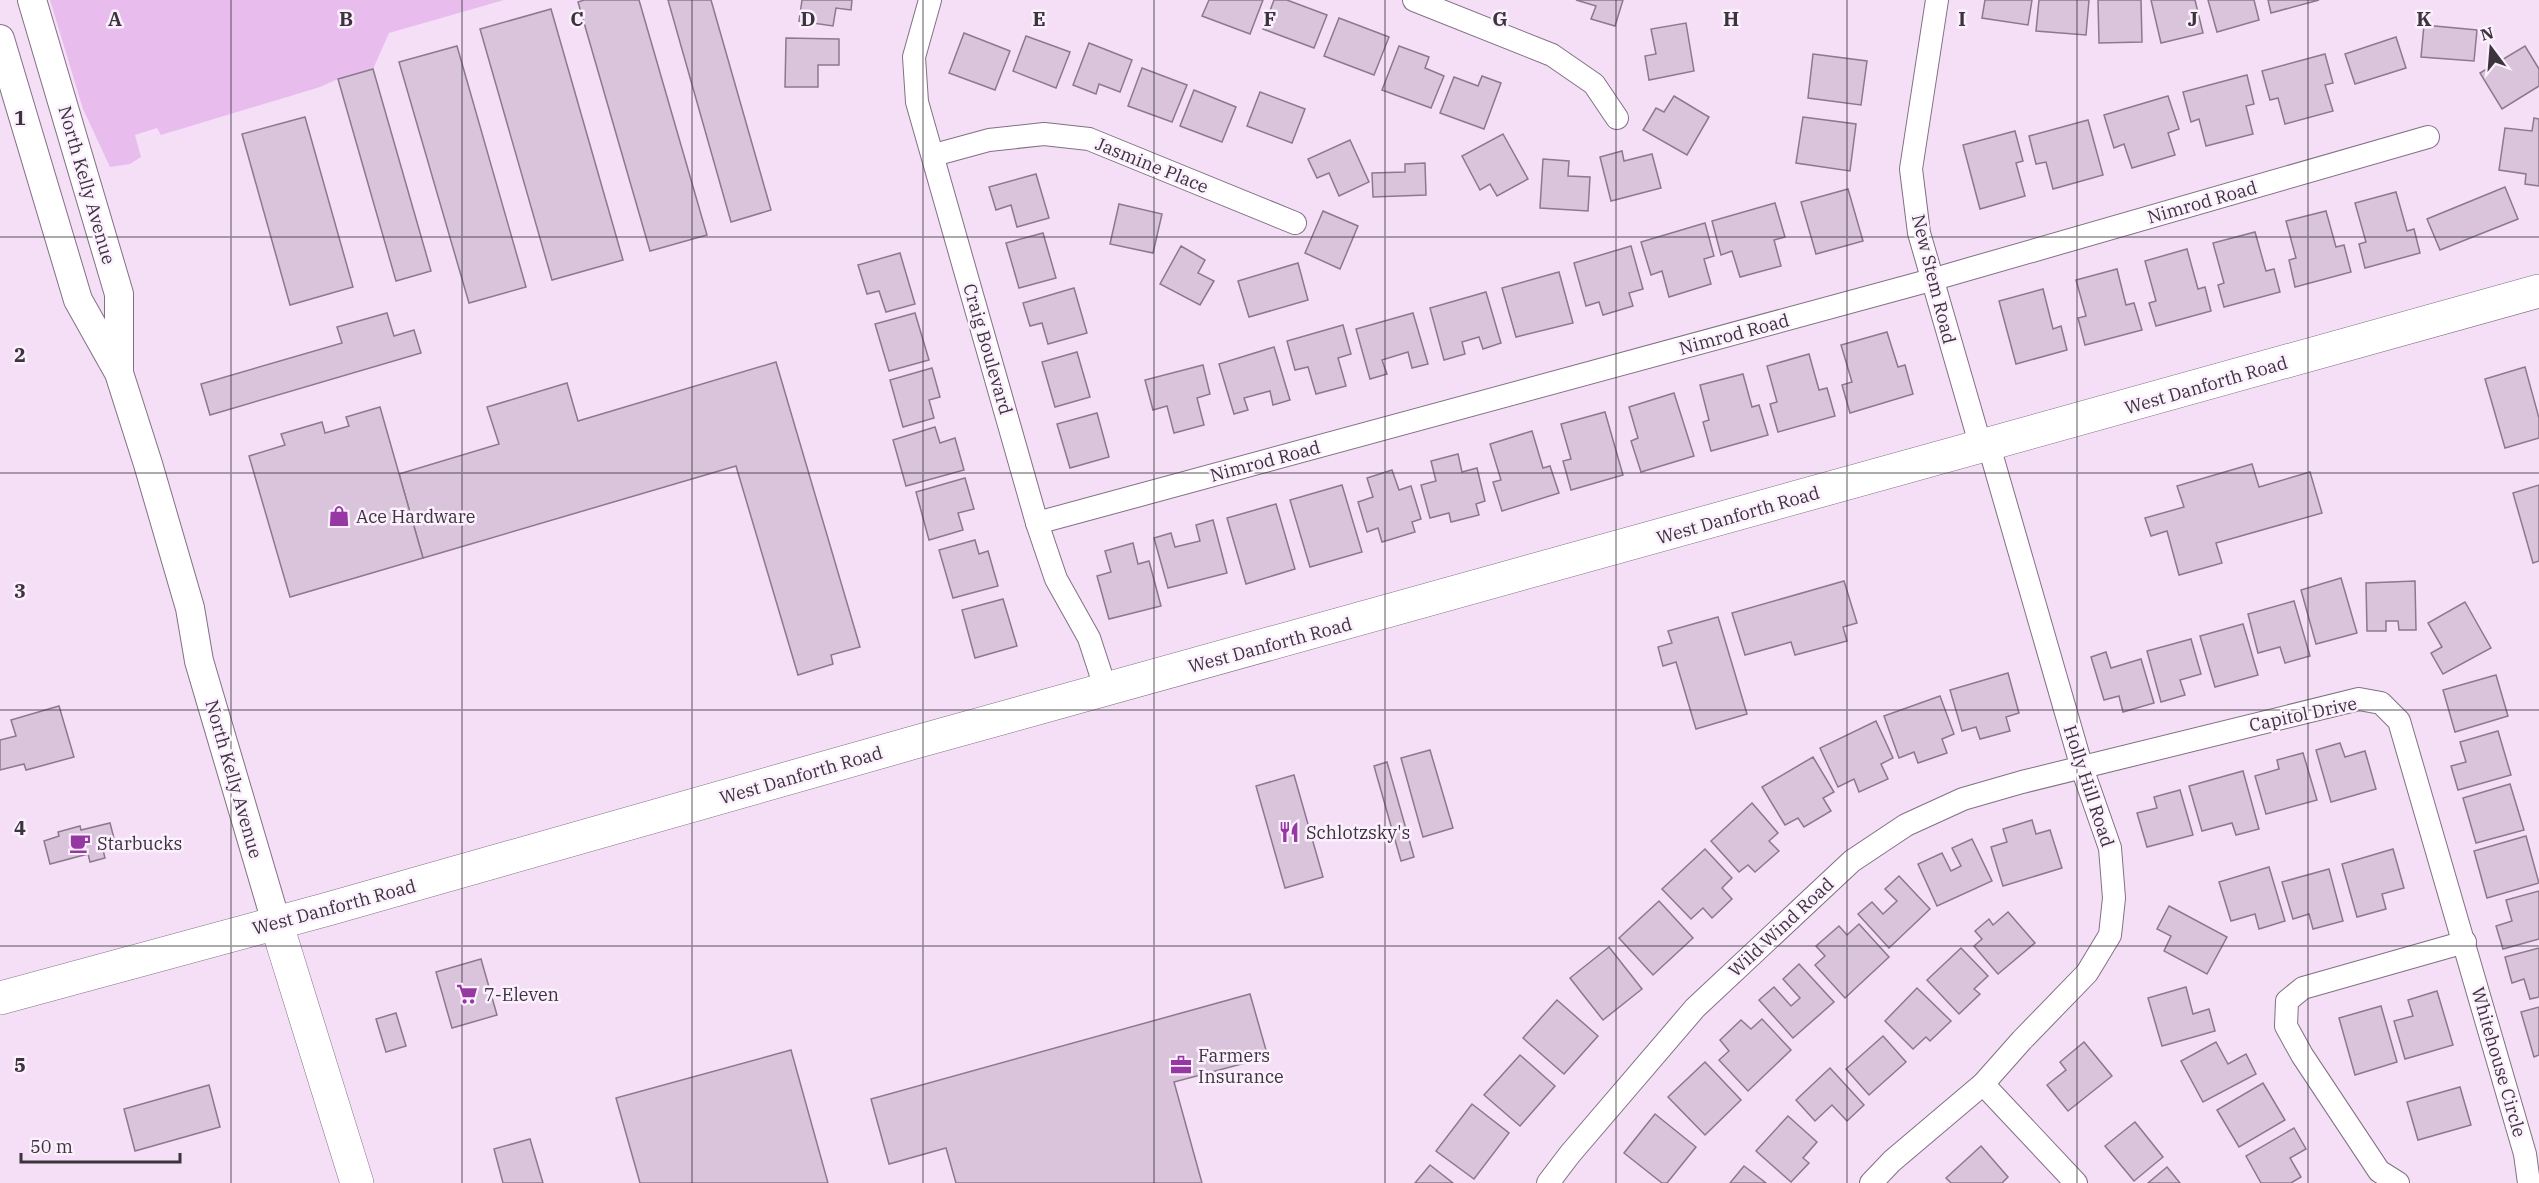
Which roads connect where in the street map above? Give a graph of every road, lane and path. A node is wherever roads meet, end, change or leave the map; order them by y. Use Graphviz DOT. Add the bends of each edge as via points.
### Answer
graph roads {
  1 [pos="32,0"];
  2 [pos="930,0"];
  3 [pos="1414,0"];
  4 [pos="1937,0"];
  5 [pos="0,39"];
  6 [pos="1617,118"];
  7 [pos="2428,137"];
  8 [pos="933,155"];
  9 [pos="1296,223"];
  10 [pos="1931,280"];
  11 [pos="2539,291"];
  12 [pos="119,373"];
  13 [pos="1985,446"];
  14 [pos="1037,523"];
  15 [pos="1106,690"];
  16 [pos="2082,768"];
  17 [pos="276,922"];
  18 [pos="2464,942"];
  19 [pos="0,998"];
  20 [pos="1983,1084"];
  21 [pos="357,1183"];
  22 [pos="1548,1183"];
  23 [pos="1871,1183"];
  24 [pos="2076,1183"];
  25 [pos="2398,1183"];
  26 [pos="2529,1183"];
  1 -- 12 [label="street, North Kelly Avenue" via="119,294"];
  2 -- 8 [label="street, Craig Boulevard" via="914,57 917,102"];
  3 -- 6 [label="street" via="1552,55 1594,84"];
  4 -- 10 [label="street, New Stem Road" via="1911,169 1919,233"];
  5 -- 12 [label="street, North Kelly Avenue" via="78,300"];
  7 -- 10 [label="street, Nimrod Road"];
  8 -- 9 [label="street, Jasmine Place" via="1022,136 1089,139"];
  8 -- 14 [label="street, Craig Boulevard"];
  10 -- 13 [label="street, New Stem Road"];
  10 -- 14 [label="street, Nimrod Road"];
  11 -- 13 [label="main road, West Danforth Road"];
  12 -- 17 [label="street, North Kelly Avenue"];
  13 -- 15 [label="main road, West Danforth Road"];
  13 -- 16 [label="street, Holly Hill Road"];
  14 -- 15 [label="street, Craig Boulevard" via="1056,579 1089,638"];
  15 -- 17 [label="main road, West Danforth Road"];
  16 -- 18 [label="street, Capitol Drive" via="2330,705 2359,699 2381,703 2399,721"];
  16 -- 20 [label="street, Holly Hill Road" via="2110,848 2114,898 2110,935 2087,973"];
  16 -- 22 [label="street, Wild Wind Road" via="1963,799 1906,825 1852,861 1695,1008"];
  17 -- 19 [label="main road, West Danforth Road"];
  17 -- 21 [label="main road, North Kelly Avenue"];
  18 -- 25 [label="street" via="2303,988 2287,1001 2286,1026 2302,1055 2379,1171"];
  18 -- 26 [label="street, Whitehouse Circle" via="2526,1154"];
  20 -- 23 [label="street, Holly Hill Road"];
  20 -- 24 [label="street"];
}
